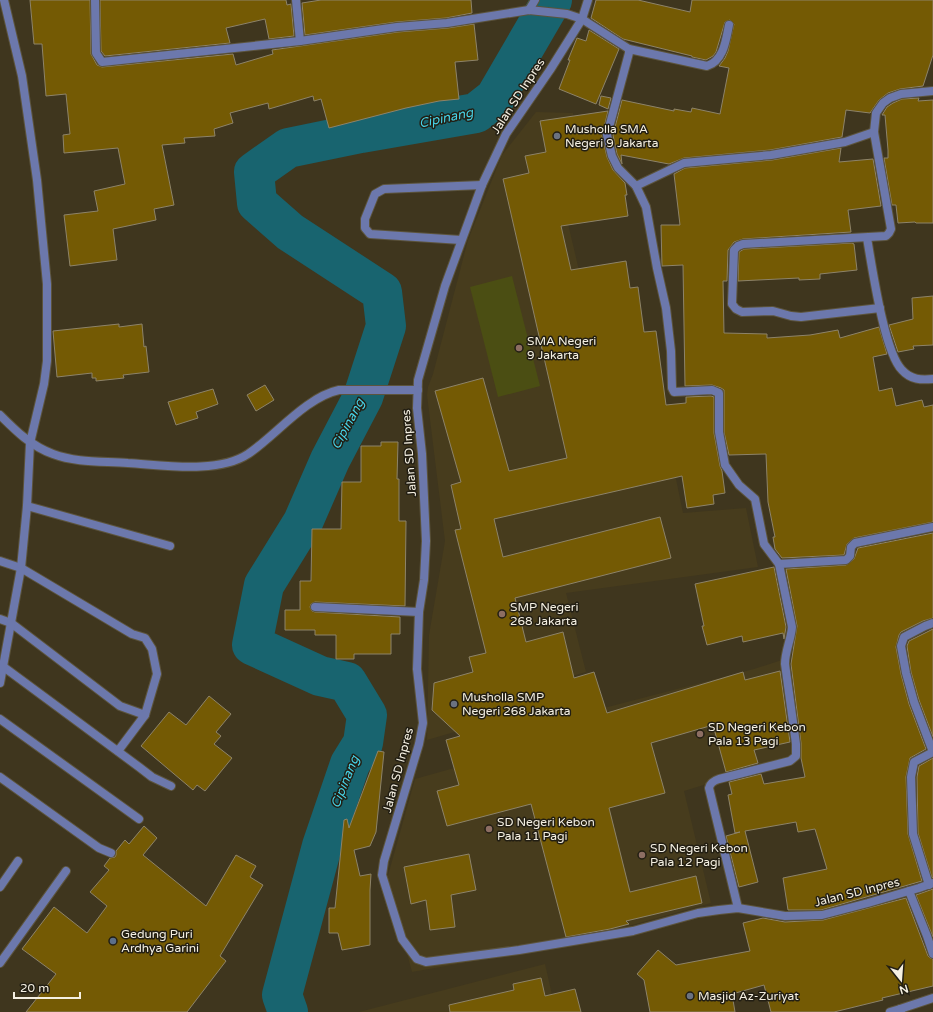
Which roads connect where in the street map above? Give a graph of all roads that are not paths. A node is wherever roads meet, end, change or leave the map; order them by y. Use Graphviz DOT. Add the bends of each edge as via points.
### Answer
graph roads {
  1 [pos="4,0"];
  2 [pos="95,0"];
  3 [pos="296,0"];
  4 [pos="535,0"];
  5 [pos="588,0"];
  6 [pos="532,10"];
  7 [pos="582,19"];
  8 [pos="729,25"];
  9 [pos="300,41"];
  10 [pos="629,49"];
  11 [pos="933,91"];
  12 [pos="874,132"];
  13 [pos="482,184"];
  14 [pos="636,186"];
  15 [pos="867,238"];
  16 [pos="461,240"];
  17 [pos="880,308"];
  18 [pos="933,379"];
  19 [pos="418,390"];
  20 [pos="0,415"];
  21 [pos="30,443"];
  22 [pos="27,506"];
  23 [pos="933,527"];
  24 [pos="170,546"];
  25 [pos="0,561"];
  26 [pos="779,564"];
  27 [pos="21,568"];
  28 [pos="315,607"];
  29 [pos="419,612"];
  30 [pos="0,619"];
  31 [pos="11,623"];
  32 [pos="933,623"];
  33 [pos="2,665"];
  34 [pos="0,683"];
  35 [pos="145,715"];
  36 [pos="0,719"];
  37 [pos="118,751"];
  38 [pos="933,752"];
  39 [pos="0,777"];
  40 [pos="171,786"];
  41 [pos="139,819"];
  42 [pos="111,853"];
  43 [pos="18,861"];
  44 [pos="66,871"];
  45 [pos="931,884"];
  46 [pos="0,886"];
  47 [pos="909,891"];
  48 [pos="738,908"];
  49 [pos="933,954"];
  50 [pos="0,963"];
  51 [pos="933,998"];
  52 [pos="900,1011"];
  53 [pos="890,1012"];
  1 -- 21 [label="street" via="22,76 37,180 47,284 48,361"];
  2 -- 9 [label="street" via="96,53 102,62"];
  3 -- 9 [label="street"];
  4 -- 6 [label="street"];
  5 -- 7 [label="street, Jalan SD Inpres"];
  6 -- 7 [label="street" via="567,14"];
  6 -- 9 [label="street"];
  7 -- 10 [label="street"];
  7 -- 13 [label="street, Jalan SD Inpres" via="506,134"];
  8 -- 10 [label="street" via="718,59 707,66"];
  10 -- 14 [label="street" via="607,135 618,168"];
  11 -- 12 [label="street" via="901,94 882,103 876,113"];
  12 -- 14 [label="street" via="844,142 771,155 684,163"];
  12 -- 15 [label="street" via="891,229 886,236"];
  13 -- 16 [label="street, Jalan SD Inpres"];
  13 -- 16 [label="street" via="384,189 375,194 365,219 365,228 370,234"];
  14 -- 26 [label="street" via="646,207 666,308 673,390 712,390 718,393 719,432 725,465 738,485 755,499 764,544"];
  15 -- 17 [label="street"];
  15 -- 17 [label="street" via="738,246 734,250 732,304 742,312 773,311 802,317"];
  16 -- 19 [label="street, Jalan SD Inpres" via="418,380"];
  17 -- 18 [label="street" via="894,360 911,377 919,380"];
  19 -- 21 [label="street" via="334,391 318,398 247,455 231,463 192,467 80,461 53,454"];
  19 -- 29 [label="street, Jalan SD Inpres" via="426,541"];
  20 -- 21 [label="street"];
  21 -- 22 [label="street"];
  22 -- 24 [label="street"];
  22 -- 27 [label="street"];
  23 -- 26 [label="street" via="855,543 846,560"];
  25 -- 27 [label="street"];
  26 -- 48 [label="street" via="792,627 785,664 796,738 796,756 790,761 719,779 709,788"];
  27 -- 31 [label="street"];
  27 -- 35 [label="street" via="132,634 145,638 152,650 157,674"];
  28 -- 29 [label="street"];
  29 -- 48 [label="street, Jalan SD Inpres" via="417,669 423,723 382,875 402,939 417,959 426,962 519,950 633,930 698,913"];
  30 -- 31 [label="street"];
  31 -- 33 [label="street"];
  31 -- 35 [label="street" via="120,706"];
  32 -- 38 [label="street" via="904,637 901,646 914,702"];
  33 -- 34 [label="street"];
  33 -- 37 [label="street"];
  35 -- 37 [label="street"];
  36 -- 41 [label="street"];
  37 -- 40 [label="street" via="152,777"];
  38 -- 45 [label="street" via="914,762 911,777 913,834"];
  39 -- 42 [label="street" via="99,848"];
  43 -- 46 [label="street"];
  44 -- 50 [label="street"];
  45 -- 47 [label="street, Jalan SD Inpres"];
  47 -- 48 [label="street, Jalan SD Inpres" via="822,914 785,916"];
  47 -- 49 [label="street"];
  51 -- 52 [label="street"];
  52 -- 53 [label="street"];
}
